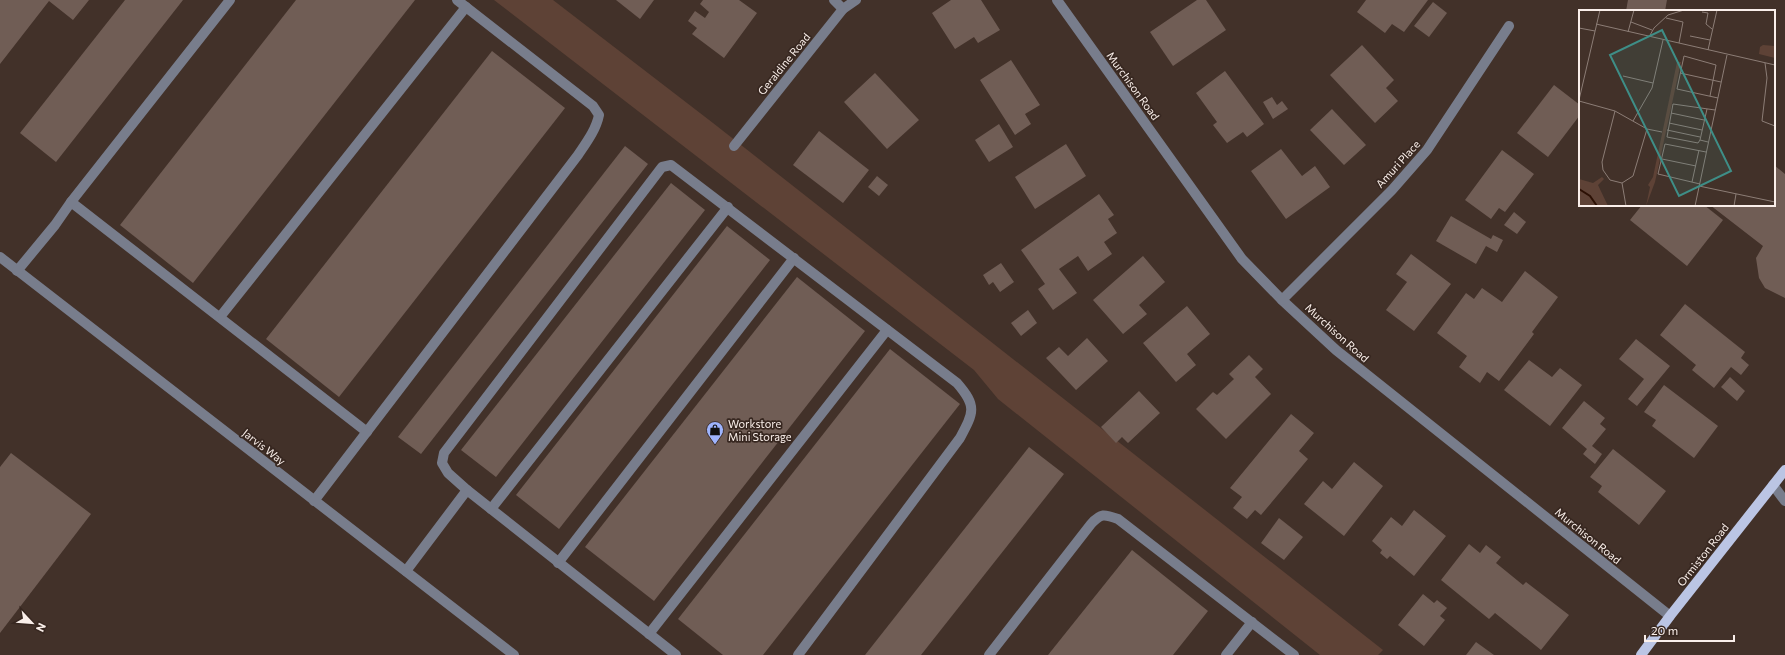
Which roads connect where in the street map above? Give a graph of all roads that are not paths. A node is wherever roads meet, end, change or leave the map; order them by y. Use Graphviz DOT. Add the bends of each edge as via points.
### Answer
graph roads {
  1 [pos="230,0"];
  2 [pos="457,0"];
  3 [pos="834,0"];
  4 [pos="856,0"];
  5 [pos="1057,0"];
  6 [pos="466,7"];
  7 [pos="843,9"];
  8 [pos="1509,26"];
  9 [pos="734,146"];
  10 [pos="71,202"];
  11 [pos="728,207"];
  12 [pos="0,257"];
  13 [pos="794,258"];
  14 [pos="17,271"];
  15 [pos="1282,300"];
  16 [pos="220,317"];
  17 [pos="887,330"];
  18 [pos="367,432"];
  19 [pos="1785,470"];
  20 [pos="1773,485"];
  21 [pos="467,490"];
  22 [pos="314,500"];
  23 [pos="1785,501"];
  24 [pos="491,509"];
  25 [pos="558,562"];
  26 [pos="406,571"];
  27 [pos="1670,616"];
  28 [pos="1252,622"];
  29 [pos="649,634"];
  30 [pos="514,655"];
  31 [pos="676,655"];
  32 [pos="798,655"];
  33 [pos="989,655"];
  34 [pos="1226,655"];
  35 [pos="1294,655"];
  36 [pos="1641,655"];
  1 -- 10 [label="street"];
  2 -- 6 [label="street"];
  3 -- 7 [label="street"];
  4 -- 7 [label="street, Geraldine Road"];
  5 -- 15 [label="street, Murchison Road" via="1242,259"];
  6 -- 16 [label="street"];
  6 -- 18 [label="street" via="593,106 599,115 598,120 593,133 578,155"];
  7 -- 9 [label="street, Geraldine Road"];
  8 -- 15 [label="street, Amuri Place" via="1427,150 1392,190"];
  10 -- 14 [label="street"];
  10 -- 16 [label="street"];
  11 -- 13 [label="street"];
  11 -- 21 [label="street" via="671,165 662,167 444,452 442,464"];
  11 -- 24 [label="street"];
  12 -- 14 [label="street, Jarvis Way"];
  13 -- 17 [label="street"];
  13 -- 25 [label="street"];
  14 -- 22 [label="street, Jarvis Way"];
  15 -- 27 [label="street, Murchison Road" via="1336,350"];
  16 -- 18 [label="street"];
  17 -- 29 [label="street"];
  17 -- 32 [label="street" via="957,383 967,394 972,407 970,419 960,438"];
  18 -- 22 [label="street"];
  19 -- 20 [label="main road, Ormiston Road"];
  20 -- 23 [label="street"];
  20 -- 27 [label="main road, Ormiston Road"];
  21 -- 24 [label="street"];
  21 -- 26 [label="street"];
  22 -- 26 [label="street, Jarvis Way"];
  24 -- 25 [label="street"];
  25 -- 29 [label="street"];
  26 -- 30 [label="street, Jarvis Way"];
  27 -- 36 [label="main road, Ormiston Road"];
  28 -- 33 [label="street" via="1118,519 1107,515 1098,516"];
  28 -- 34 [label="street"];
  28 -- 35 [label="street"];
  29 -- 31 [label="street"];
}
